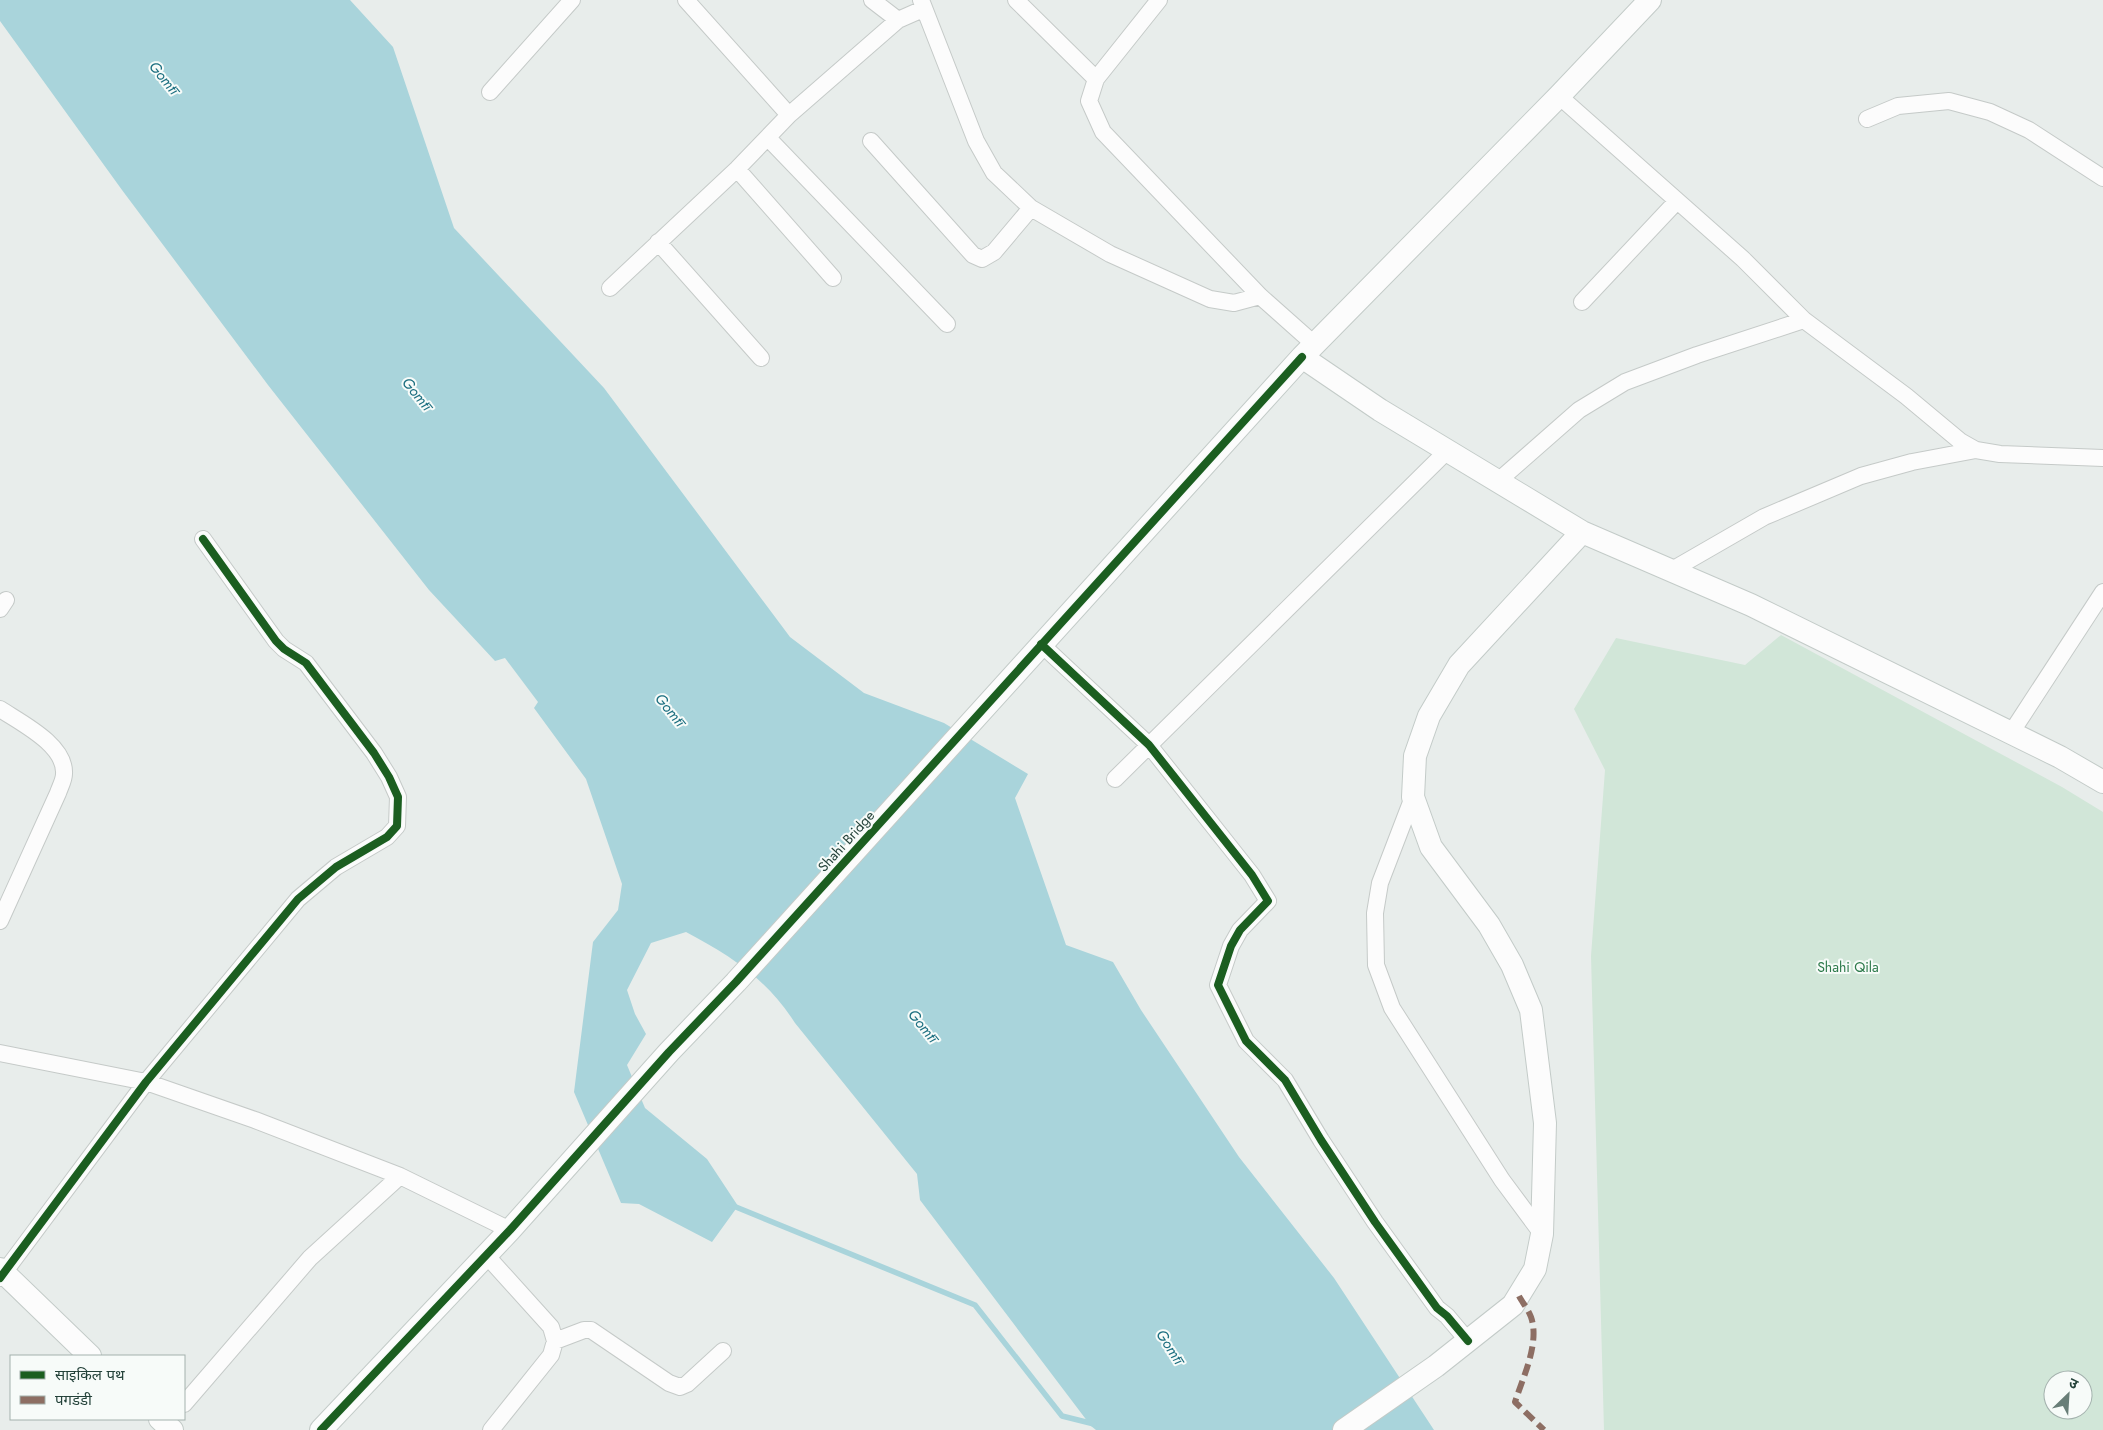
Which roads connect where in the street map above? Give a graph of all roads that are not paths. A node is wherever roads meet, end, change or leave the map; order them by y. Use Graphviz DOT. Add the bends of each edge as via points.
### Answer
graph roads {
  1 [pos="572,0"];
  2 [pos="686,0"];
  3 [pos="872,0"];
  4 [pos="1016,0"];
  5 [pos="1159,0"];
  6 [pos="1650,0"];
  7 [pos="922,4"];
  8 [pos="898,20"];
  9 [pos="1096,79"];
  10 [pos="490,92"];
  11 [pos="1559,96"];
  12 [pos="789,115"];
  13 [pos="1867,118"];
  14 [pos="768,138"];
  15 [pos="871,141"];
  16 [pos="737,169"];
  17 [pos="2103,178"];
  18 [pos="1677,201"];
  19 [pos="1031,208"];
  20 [pos="658,242"];
  21 [pos="833,278"];
  22 [pos="610,288"];
  23 [pos="1260,296"];
  24 [pos="1582,302"];
  25 [pos="1804,320"];
  26 [pos="947,324"];
  27 [pos="1308,350"];
  28 [pos="761,358"];
  29 [pos="1976,450"];
  30 [pos="1447,451"];
  31 [pos="2103,458"];
  32 [pos="1497,482"];
  33 [pos="1582,532"];
  34 [pos="203,539"];
  35 [pos="1672,570"];
  36 [pos="2103,592"];
  37 [pos="1041,644"];
  38 [pos="0,709"];
  39 [pos="2011,733"];
  40 [pos="1149,746"];
  41 [pos="1115,779"];
  42 [pos="2103,782"];
  43 [pos="1413,797"];
  44 [pos="0,921"];
  45 [pos="0,1053"];
  46 [pos="146,1082"];
  47 [pos="400,1176"];
  48 [pos="510,1230"];
  49 [pos="1542,1234"];
  50 [pos="486,1255"];
  51 [pos="1,1273"];
  52 [pos="555,1341"];
  53 [pos="1468,1341"];
  54 [pos="723,1351"];
  55 [pos="89,1355"];
  56 [pos="185,1403"];
  57 [pos="321,1430"];
  58 [pos="491,1430"];
  59 [pos="1344,1430"];
  1 -- 10 [label="street"];
  2 -- 12 [label="street"];
  3 -- 8 [label="street"];
  4 -- 9 [label="street"];
  5 -- 9 [label="street"];
  6 -- 11 [label="street, Shahi Bridge"];
  7 -- 8 [label="street"];
  7 -- 19 [label="street" via="976,141 994,173"];
  8 -- 12 [label="street"];
  9 -- 23 [label="street" via="1088,101 1103,132"];
  11 -- 18 [label="street"];
  11 -- 27 [label="street, Shahi Bridge"];
  12 -- 14 [label="street"];
  13 -- 17 [label="street" via="1898,106 1949,101 1990,112 2029,130"];
  14 -- 16 [label="street"];
  14 -- 26 [label="street"];
  15 -- 19 [label="street" via="973,255 982,260 994,252"];
  16 -- 20 [label="street"];
  16 -- 21 [label="street"];
  18 -- 24 [label="street"];
  18 -- 25 [label="street" via="1743,259"];
  19 -- 23 [label="street" via="1110,254 1210,299 1234,303"];
  20 -- 22 [label="street"];
  20 -- 28 [label="street"];
  23 -- 27 [label="street"];
  25 -- 29 [label="street" via="1906,396 1960,442"];
  25 -- 32 [label="street" via="1625,382 1579,410"];
  27 -- 30 [label="street" via="1380,410"];
  27 -- 37 [label="street, Shahi Bridge"];
  29 -- 31 [label="street"];
  29 -- 35 [label="street" via="1861,476 1764,517"];
  30 -- 32 [label="street"];
  30 -- 40 [label="street"];
  32 -- 33 [label="street"];
  33 -- 35 [label="street"];
  33 -- 43 [label="street" via="1459,665 1429,716 1415,756"];
  34 -- 46 [label="street" via="276,640 306,663 374,753 398,797 397,826 387,836 336,867 298,899"];
  35 -- 39 [label="street" via="1751,605"];
  36 -- 39 [label="street"];
  37 -- 40 [label="street"];
  37 -- 48 [label="street, Shahi Bridge"];
  38 -- 44 [label="street" via="54,747 62,760 64,774"];
  39 -- 42 [label="street"];
  40 -- 41 [label="street"];
  40 -- 53 [label="street" via="1252,875 1268,902 1240,930 1218,986 1246,1041 1285,1080 1375,1222 1437,1308"];
  43 -- 49 [label="street" via="1431,847 1490,925 1531,1010 1545,1123"];
  43 -- 49 [label="street" via="1380,883 1375,913 1376,965 1392,1008 1502,1180"];
  45 -- 46 [label="street"];
  46 -- 47 [label="street"];
  46 -- 51 [label="street"];
  47 -- 48 [label="street"];
  47 -- 56 [label="street" via="310,1258"];
  48 -- 50 [label="street, Shahi Bridge"];
  49 -- 53 [label="street" via="1535,1269 1513,1306"];
  50 -- 52 [label="street" via="551,1327"];
  50 -- 57 [label="street, Shahi Bridge"];
  51 -- 55 [label="street"];
  52 -- 54 [label="street" via="591,1330 669,1383 680,1387"];
  52 -- 58 [label="street" via="552,1355"];
  53 -- 59 [label="street"];
}
